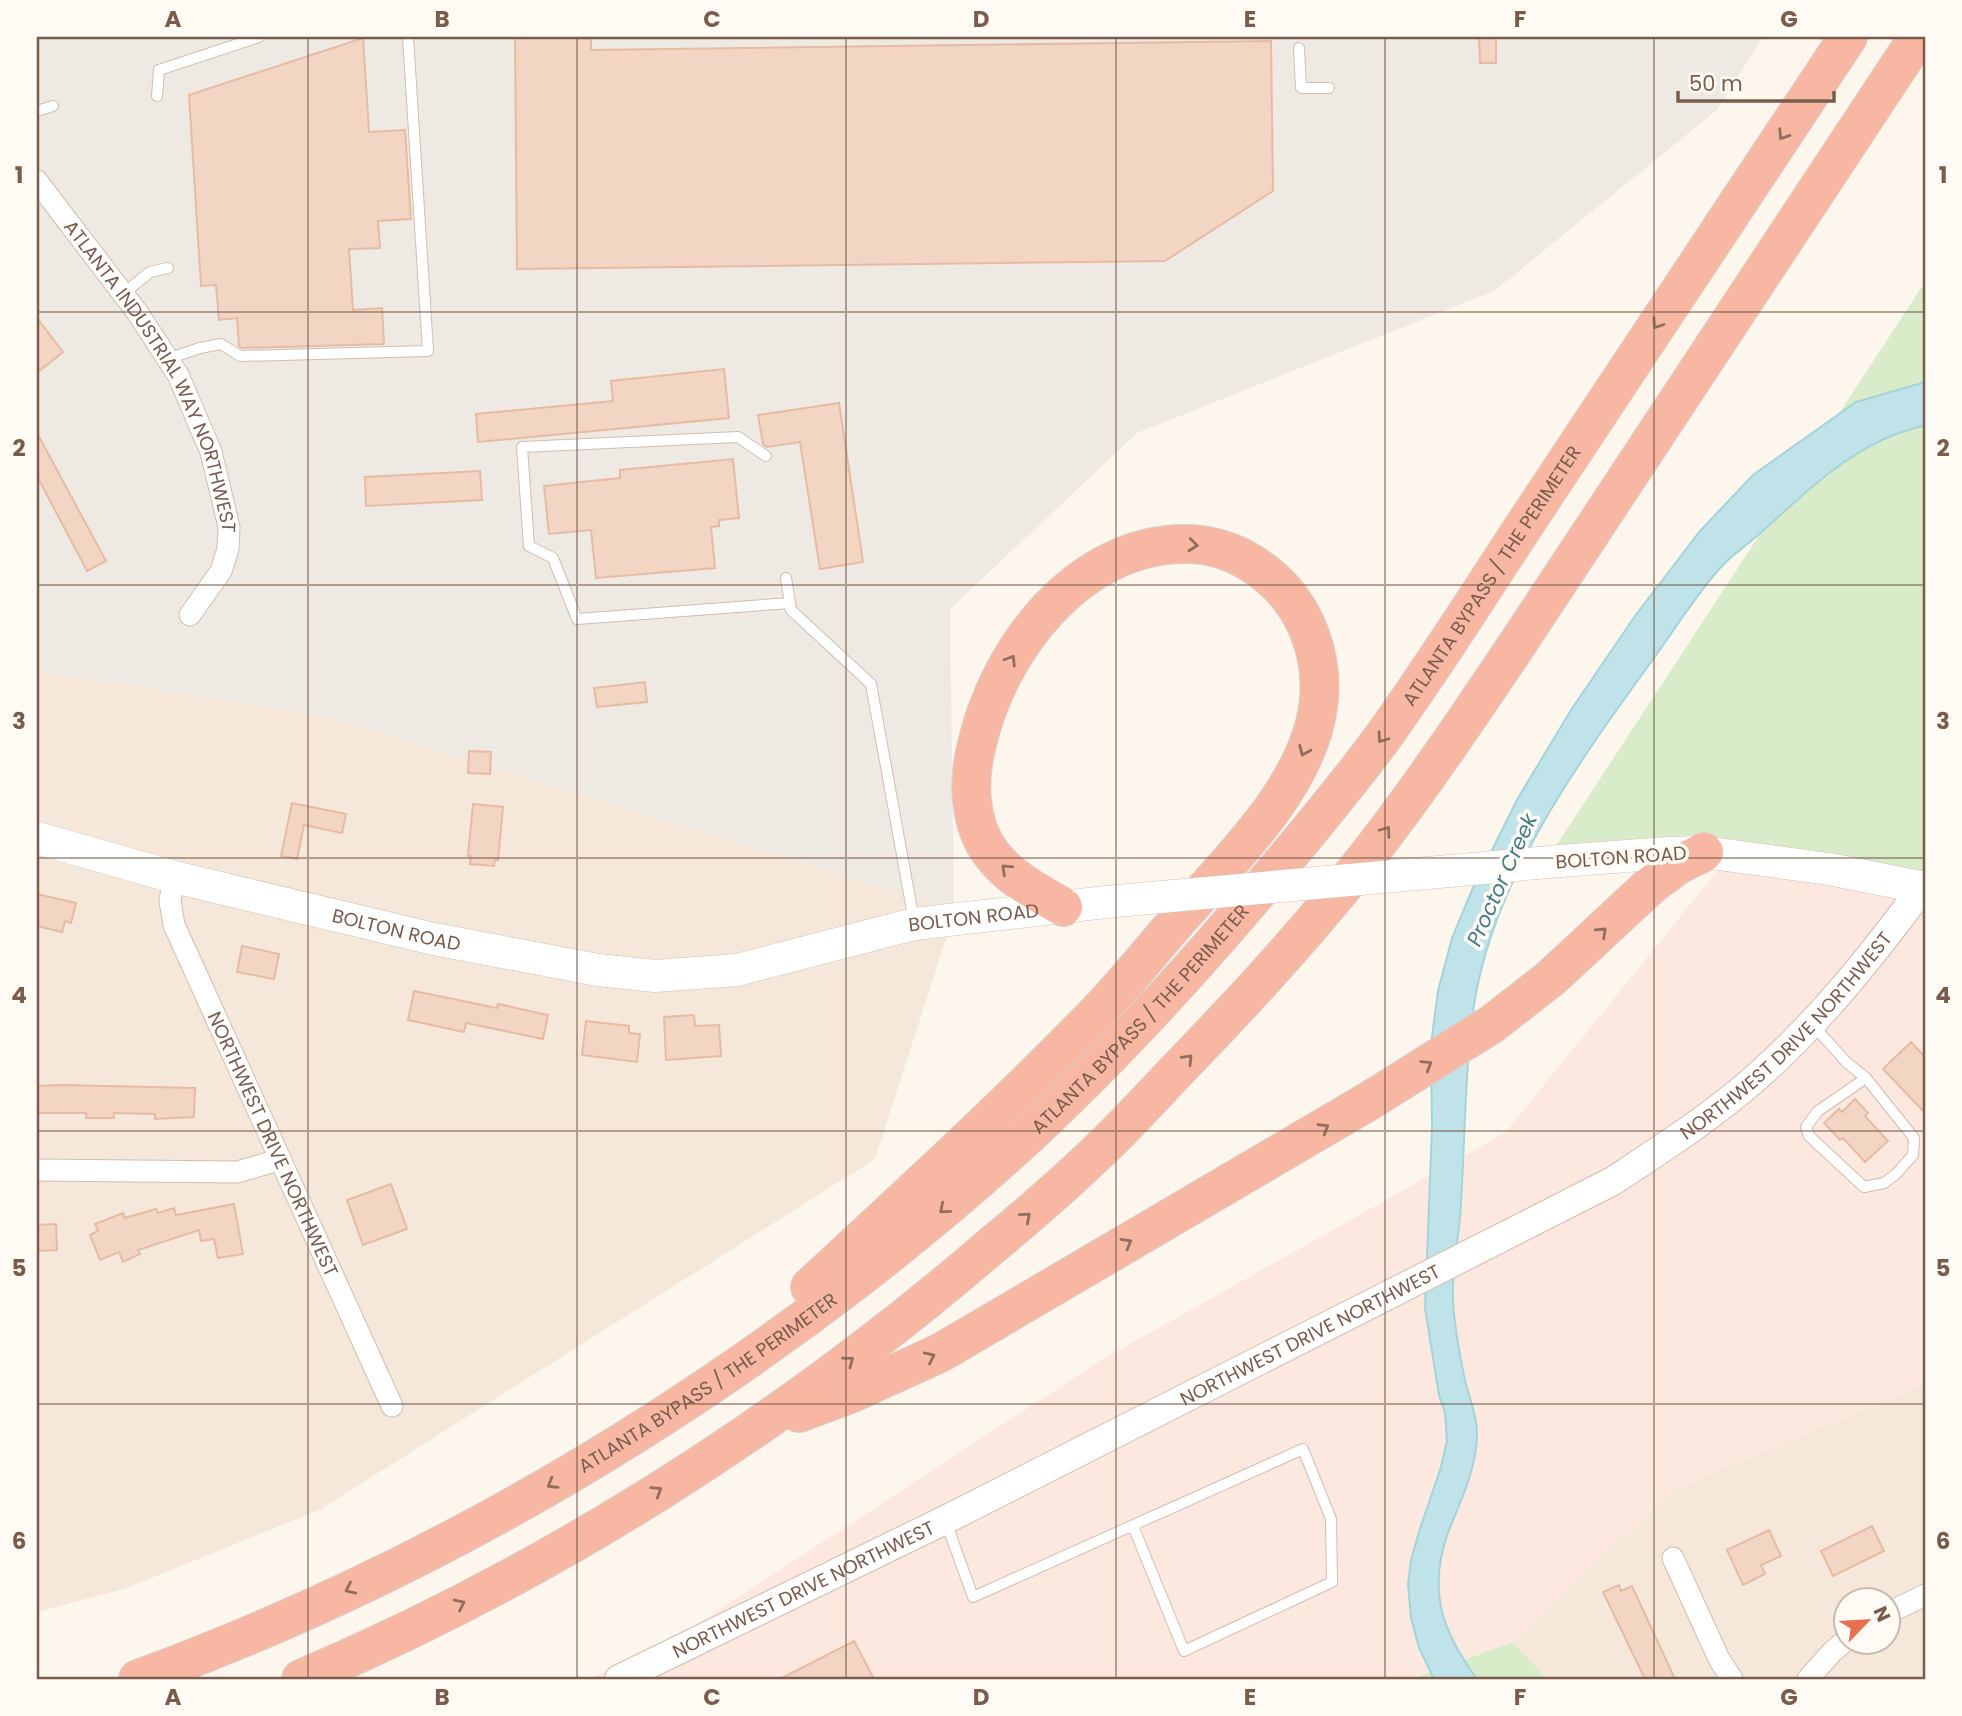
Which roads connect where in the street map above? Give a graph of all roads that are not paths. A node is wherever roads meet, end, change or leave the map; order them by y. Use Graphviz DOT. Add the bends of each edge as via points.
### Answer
graph roads {
  1 [pos="259,37"];
  2 [pos="408,37"];
  3 [pos="1848,37"];
  4 [pos="1918,37"];
  5 [pos="1299,48"];
  6 [pos="1329,88"];
  7 [pos="156,96"];
  8 [pos="52,106"];
  9 [pos="37,111"];
  10 [pos="37,181"];
  11 [pos="167,268"];
  12 [pos="123,294"];
  13 [pos="167,359"];
  14 [pos="766,456"];
  15 [pos="786,578"];
  16 [pos="790,603"];
  17 [pos="190,615"];
  18 [pos="37,838"];
  19 [pos="1704,852"];
  20 [pos="174,877"];
  21 [pos="1924,887"];
  22 [pos="1063,907"];
  23 [pos="914,924"];
  24 [pos="1812,1024"];
  25 [pos="1866,1078"];
  26 [pos="279,1160"];
  27 [pos="37,1170"];
  28 [pos="391,1406"];
  29 [pos="673,1410"];
  30 [pos="754,1429"];
  31 [pos="946,1520"];
  32 [pos="1133,1526"];
  33 [pos="1673,1558"];
  34 [pos="1925,1595"];
  35 [pos="1902,1606"];
  36 [pos="1832,1652"];
  37 [pos="138,1679"];
  38 [pos="301,1679"];
  39 [pos="619,1679"];
  40 [pos="1732,1679"];
  41 [pos="1808,1679"];
  1 -- 7 [label="lane" via="159,69"];
  2 -- 13 [label="lane" via="428,351 240,356 221,344"];
  3 -- 29 [label="highway, ATLANTA BYPASS / THE PERIMETER, one-way" via="1382,739 1289,856 1128,1037 979,1180 823,1305"];
  30 -- 4 [label="highway, one-way" via="891,1329 1029,1215 1104,1146 1309,928 1456,735"];
  5 -- 6 [label="lane" via="1301,88"];
  8 -- 9 [label="lane"];
  10 -- 12 [label="street, ATLANTA INDUSTRIAL WAY NORTHWEST"];
  11 -- 12 [label="lane" via="150,272"];
  12 -- 13 [label="street, ATLANTA INDUSTRIAL WAY NORTHWEST"];
  13 -- 17 [label="street, ATLANTA INDUSTRIAL WAY NORTHWEST" via="211,452 229,527 221,571"];
  14 -- 16 [label="lane" via="738,437 522,447 529,546 553,558 577,618"];
  15 -- 16 [label="lane"];
  16 -- 23 [label="lane" via="791,610 871,684"];
  18 -- 20 [label="main road, BOLTON ROAD"];
  19 -- 21 [label="main road, BOLTON ROAD"];
  19 -- 22 [label="main road, BOLTON ROAD, bridge"];
  30 -- 19 [label="highway, one-way" via="850,1394 940,1353 1369,1101 1492,1024 1551,978 1651,885"];
  20 -- 23 [label="main road, BOLTON ROAD" via="434,939 655,976 737,970"];
  20 -- 26 [label="street, NORTHWEST DRIVE NORTHWEST" via="170,901 174,925"];
  21 -- 24 [label="street, NORTHWEST DRIVE NORTHWEST" via="1867,963"];
  22 -- 23 [label="main road, BOLTON ROAD"];
  22 -- 29 [label="highway, one-way" via="1016,879 996,859 973,811 972,766 978,739 1005,668 1053,604 1109,562 1168,544 1224,550 1248,561 1291,597 1316,647 1319,686 1315,722 1283,792 1251,837 1091,1020 930,1176"];
  24 -- 25 [label="lane"];
  24 -- 31 [label="street, NORTHWEST DRIVE NORTHWEST" via="1751,1082 1613,1181"];
  25 -- 25 [label="lane" via="1914,1138 1913,1155 1896,1174 1884,1183 1864,1187 1809,1136 1806,1127 1818,1111"];
  26 -- 27 [label="street" via="237,1172"];
  26 -- 28 [label="street, NORTHWEST DRIVE NORTHWEST"];
  29 -- 37 [label="highway, ATLANTA BYPASS / THE PERIMETER, one-way" via="552,1485 410,1562"];
  38 -- 30 [label="highway, one-way" via="491,1588 624,1512"];
  31 -- 32 [label="lane" via="973,1597"];
  31 -- 39 [label="street, NORTHWEST DRIVE NORTHWEST"];
  32 -- 32 [label="lane" via="1303,1449 1331,1519 1332,1582 1184,1651"];
  33 -- 40 [label="street"];
  34 -- 35 [label="street"];
  36 -- 41 [label="street"];
}
